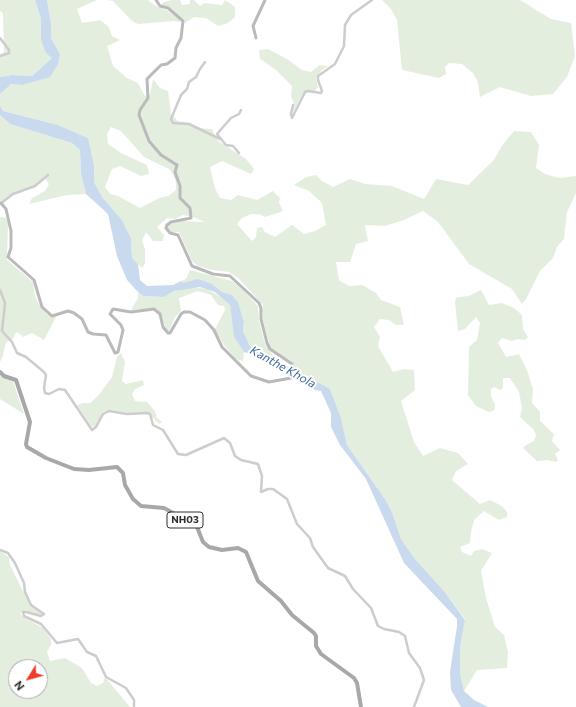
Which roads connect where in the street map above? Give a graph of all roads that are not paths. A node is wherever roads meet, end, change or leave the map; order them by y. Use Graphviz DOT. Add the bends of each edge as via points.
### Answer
graph roads {
  1 [pos="156,0"];
  2 [pos="265,0"];
  3 [pos="372,0"];
  4 [pos="0,38"];
  5 [pos="256,38"];
  6 [pos="0,56"];
  7 [pos="205,62"];
  8 [pos="292,105"];
  9 [pos="241,110"];
  10 [pos="220,139"];
  11 [pos="239,153"];
  12 [pos="48,175"];
  13 [pos="1,204"];
  14 [pos="0,290"];
  15 [pos="0,372"];
  16 [pos="0,550"];
  17 [pos="134,707"];
  18 [pos="361,707"];
  19 [pos="414,707"];
  1 -- 13 [label="street" via="160,6 168,8 182,21 181,38 175,58 161,65 147,79 148,98 139,115 149,141 161,155 177,165 175,172 180,186 180,198 190,208 191,218 171,222 166,228 170,233 178,235 192,266 213,274 230,276 259,303 262,325 270,349 292,364 291,378 269,382 251,376 222,347 214,330 205,320 190,312 181,314 168,333 163,328 160,314 154,309 131,312 113,309 110,314 123,330 118,352 115,353 106,335 90,333 82,318 74,313 68,311 52,316 42,307 34,280 8,257 11,231 6,209"];
  2 -- 5 [label="street" via="254,26"];
  3 -- 8 [label="street" via="351,15 345,25 344,46 335,64 318,76 322,91 305,92 292,118"];
  4 -- 6 [label="street" via="9,50 9,53"];
  7 -- 10 [label="street" via="196,77 189,82 171,119 173,123 189,124"];
  9 -- 10 [label="street" via="218,132"];
  10 -- 11 [label="street" via="226,145 233,146"];
  12 -- 13 [label="street" via="35,186 13,194"];
  14 -- 19 [label="street" via="5,303 2,331 13,343 17,353 44,372 45,393 49,394 59,388 65,390 92,430 105,412 146,413 150,414 153,425 163,430 178,454 186,455 224,438 230,443 235,456 258,464 262,476 261,492 273,489 285,498 297,524 310,538 313,547 328,568 344,576 371,608 378,626 405,636 409,653 420,668 424,680"];
  15 -- 18 [label="main road, NH03" via="16,380 19,388 30,422 27,447 74,469 117,467 123,473 125,485 133,499 141,506 164,508 193,524 197,527 203,542 209,547 222,550 238,548 246,552 258,581 314,633 316,646 321,654 354,678"];
  16 -- 17 [label="street" via="8,553 15,563 31,605 44,614 41,616 23,612 24,616 41,624 57,643 78,639 87,652 96,656 106,677 126,688 134,700"];
}
